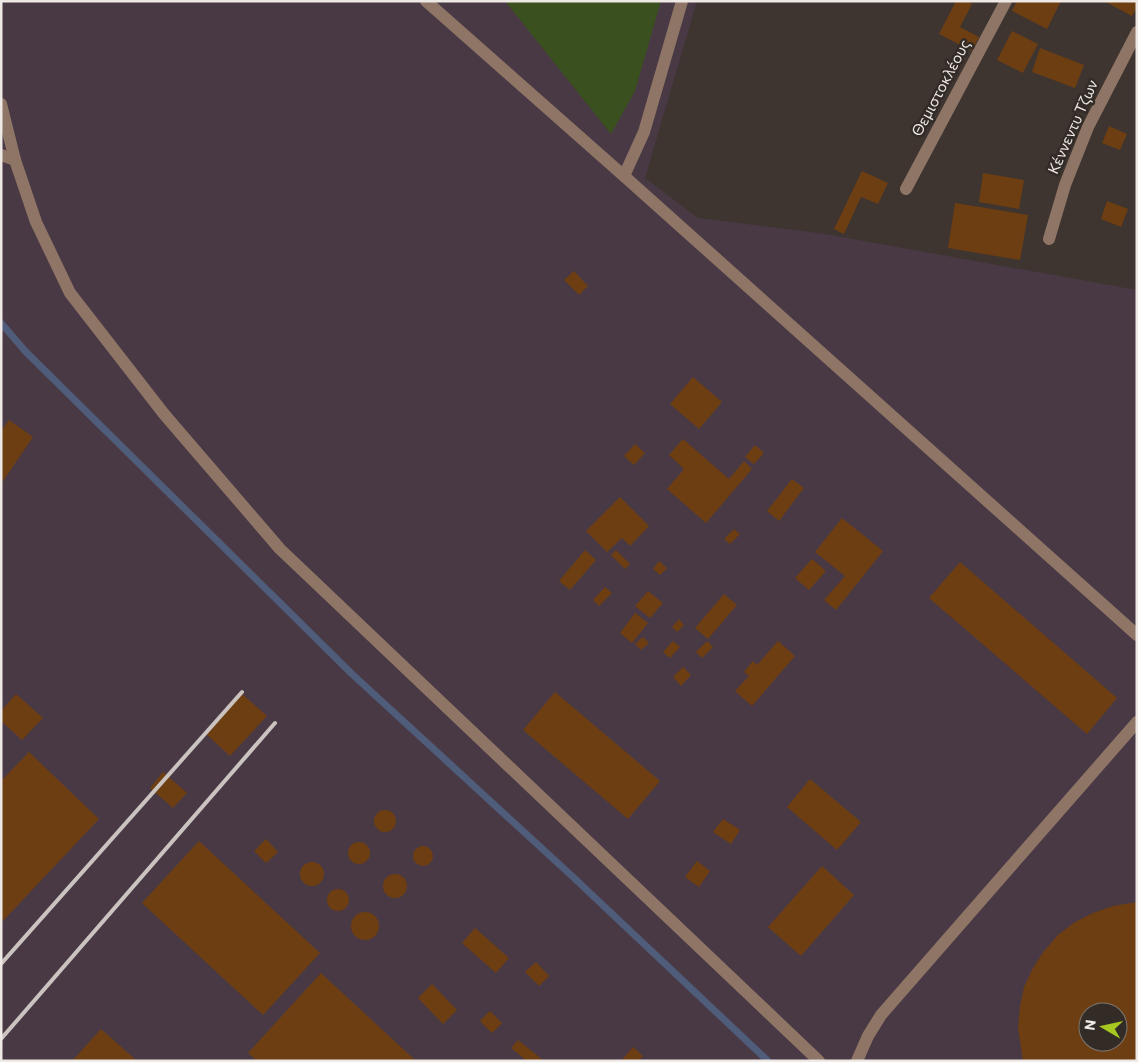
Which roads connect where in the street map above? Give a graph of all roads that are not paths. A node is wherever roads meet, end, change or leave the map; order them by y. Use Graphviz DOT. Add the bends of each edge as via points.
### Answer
graph roads {
  1 [pos="426,1"];
  2 [pos="682,1"];
  3 [pos="1006,1"];
  4 [pos="1137,32"];
  5 [pos="1,104"];
  6 [pos="1,142"];
  7 [pos="1,155"];
  8 [pos="15,160"];
  9 [pos="624,176"];
  10 [pos="906,189"];
  11 [pos="1049,239"];
  12 [pos="1137,635"];
  13 [pos="1137,722"];
  14 [pos="820,1061"];
  15 [pos="857,1061"];
  1 -- 9 [label="street"];
  2 -- 9 [label="street" via="644,132"];
  3 -- 10 [label="street, Θεμιστοκλέους"];
  4 -- 11 [label="street, Κέννεντυ Τζων" via="1088,127 1065,185"];
  5 -- 8 [label="street"];
  6 -- 8 [label="street"];
  7 -- 8 [label="street"];
  8 -- 14 [label="street" via="36,222 70,293 164,414 280,549"];
  9 -- 12 [label="street"];
  13 -- 15 [label="street" via="881,1015"];
}
